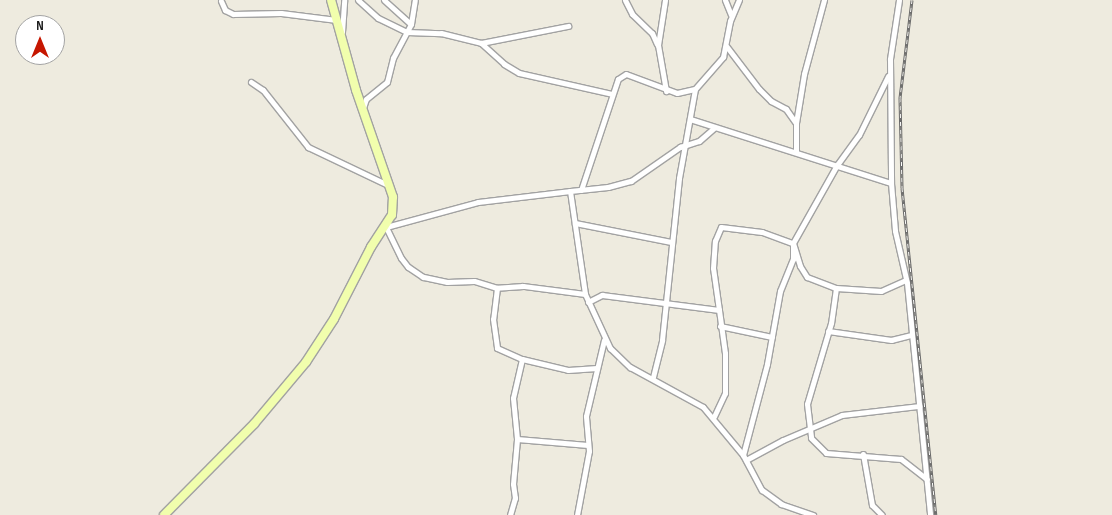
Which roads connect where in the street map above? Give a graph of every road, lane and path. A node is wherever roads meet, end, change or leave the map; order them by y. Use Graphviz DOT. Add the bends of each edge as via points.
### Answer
graph roads {
  1 [pos="331,0"];
  2 [pos="344,0"];
  3 [pos="358,0"];
  4 [pos="384,0"];
  5 [pos="415,0"];
  6 [pos="625,0"];
  7 [pos="663,0"];
  8 [pos="725,0"];
  9 [pos="739,0"];
  10 [pos="824,0"];
  11 [pos="899,0"];
  12 [pos="221,1"];
  13 [pos="732,16"];
  14 [pos="337,20"];
  15 [pos="411,24"];
  16 [pos="568,26"];
  17 [pos="407,32"];
  18 [pos="481,43"];
  19 [pos="343,44"];
  20 [pos="658,45"];
  21 [pos="727,47"];
  22 [pos="890,74"];
  23 [pos="251,82"];
  24 [pos="695,89"];
  25 [pos="666,91"];
  26 [pos="612,94"];
  27 [pos="363,109"];
  28 [pos="690,119"];
  29 [pos="796,123"];
  30 [pos="714,128"];
  31 [pos="685,146"];
  32 [pos="796,151"];
  33 [pos="837,165"];
  34 [pos="891,183"];
  35 [pos="388,185"];
  36 [pos="581,190"];
  37 [pos="570,191"];
  38 [pos="575,223"];
  39 [pos="386,227"];
  40 [pos="671,242"];
  41 [pos="793,243"];
  42 [pos="906,280"];
  43 [pos="497,288"];
  44 [pos="836,288"];
  45 [pos="586,294"];
  46 [pos="588,302"];
  47 [pos="666,302"];
  48 [pos="719,310"];
  49 [pos="720,326"];
  50 [pos="828,331"];
  51 [pos="910,335"];
  52 [pos="772,337"];
  53 [pos="604,340"];
  54 [pos="522,359"];
  55 [pos="597,368"];
  56 [pos="653,377"];
  57 [pos="919,406"];
  58 [pos="714,417"];
  59 [pos="809,429"];
  60 [pos="518,439"];
  61 [pos="588,445"];
  62 [pos="862,454"];
  63 [pos="744,457"];
  64 [pos="927,479"];
  65 [pos="164,515"];
  66 [pos="510,515"];
  67 [pos="577,515"];
  68 [pos="814,515"];
  69 [pos="882,515"];
  70 [pos="930,515"];
  1 -- 14 [label="street"];
  2 -- 19 [label="street"];
  3 -- 17 [label="street" via="378,18"];
  4 -- 15 [label="street"];
  5 -- 15 [label="street"];
  6 -- 20 [label="street" via="637,21 653,34"];
  7 -- 20 [label="street"];
  8 -- 13 [label="street"];
  9 -- 13 [label="street"];
  10 -- 29 [label="street" via="811,41"];
  11 -- 22 [label="street"];
  12 -- 14 [label="street" via="224,10 232,14 281,13"];
  13 -- 21 [label="street"];
  14 -- 19 [label="street"];
  15 -- 17 [label="street"];
  16 -- 18 [label="street"];
  17 -- 18 [label="street" via="441,33"];
  17 -- 27 [label="street" via="393,58 387,82 366,99"];
  18 -- 26 [label="street" via="504,64 519,72"];
  19 -- 27 [label="street"];
  20 -- 25 [label="street"];
  21 -- 24 [label="street" via="718,66"];
  21 -- 29 [label="street" via="759,89 786,109"];
  22 -- 33 [label="street" via="859,134"];
  22 -- 34 [label="street"];
  23 -- 35 [label="street" via="263,90 308,147"];
  24 -- 25 [label="street" via="681,93"];
  24 -- 28 [label="street"];
  25 -- 26 [label="street" via="626,74 618,79"];
  26 -- 36 [label="street"];
  27 -- 35 [label="street"];
  28 -- 30 [label="street"];
  28 -- 31 [label="street"];
  29 -- 32 [label="street"];
  30 -- 31 [label="street" via="699,141"];
  30 -- 32 [label="street"];
  31 -- 36 [label="street" via="631,181"];
  31 -- 40 [label="street"];
  32 -- 33 [label="street"];
  33 -- 34 [label="street"];
  33 -- 41 [label="street"];
  34 -- 42 [label="street" via="895,232"];
  35 -- 39 [label="street" via="393,207"];
  36 -- 37 [label="street"];
  37 -- 38 [label="street"];
  37 -- 39 [label="street" via="478,202"];
  38 -- 40 [label="street"];
  38 -- 45 [label="street"];
  39 -- 43 [label="street" via="400,258 414,273 447,282 474,281"];
  39 -- 65 [label="street" via="371,247 334,319 306,362 254,424"];
  40 -- 47 [label="street"];
  41 -- 44 [label="street" via="807,277"];
  41 -- 48 [label="street" via="762,232 720,228 713,268"];
  41 -- 52 [label="street" via="792,259 780,292"];
  42 -- 44 [label="street" via="881,291"];
  42 -- 51 [label="street"];
  43 -- 45 [label="street" via="523,286"];
  43 -- 54 [label="street" via="493,319 497,348"];
  44 -- 50 [label="street"];
  45 -- 46 [label="street"];
  46 -- 47 [label="street" via="602,294"];
  46 -- 53 [label="street"];
  47 -- 48 [label="street"];
  47 -- 56 [label="street" via="661,350"];
  48 -- 49 [label="street"];
  49 -- 52 [label="street"];
  49 -- 58 [label="street" via="725,353 725,393"];
  50 -- 51 [label="street" via="891,340"];
  50 -- 59 [label="street" via="807,404"];
  51 -- 57 [label="street"];
  52 -- 63 [label="street"];
  53 -- 55 [label="street"];
  53 -- 56 [label="street" via="623,362"];
  54 -- 55 [label="street" via="568,370"];
  54 -- 60 [label="street" via="513,398"];
  55 -- 61 [label="street" via="586,422"];
  56 -- 58 [label="street"];
  57 -- 59 [label="street" via="850,413"];
  57 -- 64 [label="street"];
  58 -- 63 [label="street"];
  59 -- 62 [label="street" via="817,448 826,453"];
  59 -- 63 [label="street"];
  60 -- 61 [label="street"];
  60 -- 66 [label="street" via="515,498"];
  61 -- 67 [label="street"];
  62 -- 64 [label="street" via="901,459"];
  62 -- 69 [label="street" via="872,505"];
  63 -- 68 [label="street" via="756,482 776,501"];
  64 -- 70 [label="street"];
}
